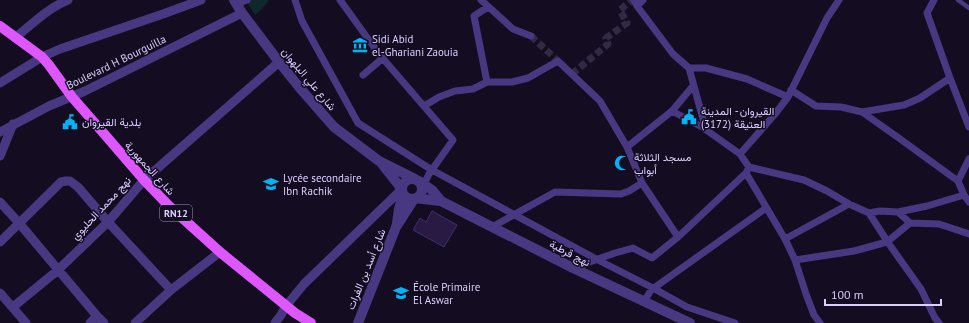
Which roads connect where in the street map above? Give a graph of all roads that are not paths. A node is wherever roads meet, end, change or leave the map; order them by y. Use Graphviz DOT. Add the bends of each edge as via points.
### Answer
graph roads {
  1 [pos="68,0"];
  2 [pos="201,0"];
  3 [pos="247,0"];
  4 [pos="295,0"];
  5 [pos="340,0"];
  6 [pos="481,0"];
  7 [pos="643,0"];
  8 [pos="839,0"];
  9 [pos="934,0"];
  10 [pos="958,0"];
  11 [pos="635,3"];
  12 [pos="238,6"];
  13 [pos="488,7"];
  14 [pos="969,8"];
  15 [pos="0,26"];
  16 [pos="531,36"];
  17 [pos="15,38"];
  18 [pos="42,57"];
  19 [pos="383,58"];
  20 [pos="279,62"];
  21 [pos="688,68"];
  22 [pos="363,75"];
  23 [pos="950,78"];
  24 [pos="1,82"];
  25 [pos="487,82"];
  26 [pos="694,86"];
  27 [pos="791,90"];
  28 [pos="72,97"];
  29 [pos="788,97"];
  30 [pos="424,106"];
  31 [pos="672,111"];
  32 [pos="862,112"];
  33 [pos="12,124"];
  34 [pos="969,127"];
  35 [pos="706,130"];
  36 [pos="0,132"];
  37 [pos="627,147"];
  38 [pos="740,154"];
  39 [pos="0,156"];
  40 [pos="969,159"];
  41 [pos="379,161"];
  42 [pos="432,170"];
  43 [pos="748,170"];
  44 [pos="144,180"];
  45 [pos="419,181"];
  46 [pos="958,181"];
  47 [pos="642,183"];
  48 [pos="402,191"];
  49 [pos="415,199"];
  50 [pos="967,199"];
  51 [pos="442,201"];
  52 [pos="0,202"];
  53 [pos="848,204"];
  54 [pos="766,208"];
  55 [pos="898,212"];
  56 [pos="869,213"];
  57 [pos="516,215"];
  58 [pos="108,222"];
  59 [pos="19,223"];
  60 [pos="910,223"];
  61 [pos="396,226"];
  62 [pos="492,227"];
  63 [pos="969,234"];
  64 [pos="678,237"];
  65 [pos="785,239"];
  66 [pos="0,242"];
  67 [pos="888,242"];
  68 [pos="220,252"];
  69 [pos="598,260"];
  70 [pos="795,260"];
  71 [pos="573,268"];
  72 [pos="58,270"];
  73 [pos="653,288"];
  74 [pos="171,290"];
  75 [pos="0,293"];
  76 [pos="644,302"];
  77 [pos="286,306"];
  78 [pos="13,307"];
  79 [pos="297,318"];
  80 [pos="100,320"];
  81 [pos="358,322"];
  82 [pos="26,323"];
  83 [pos="90,323"];
  84 [pos="134,323"];
  85 [pos="275,323"];
  86 [pos="311,323"];
  87 [pos="690,323"];
  88 [pos="735,323"];
  89 [pos="820,323"];
  90 [pos="939,323"];
  1 -- 17 [label="street" via="48,11"];
  2 -- 18 [label="street" via="60,48"];
  3 -- 12 [label="street"];
  4 -- 42 [label="street" via="302,21 358,124"];
  5 -- 19 [label="street"];
  6 -- 13 [label="street"];
  7 -- 11 [label="street"];
  8 -- 27 [label="street" via="827,18"];
  9 -- 23 [label="street" via="927,13"];
  10 -- 14 [label="lane"];
  11 -- 21 [label="street" via="673,54"];
  12 -- 20 [label="street, شارع علي البلهوان"];
  12 -- 28 [label="street, Boulevard H Bourguilla"];
  13 -- 16 [label="street" via="513,29"];
  13 -- 25 [label="street" via="474,16"];
  15 -- 17 [label="main road, شارع الجمهورية / RN12"];
  17 -- 18 [label="main road, شارع الجمهورية / RN12"];
  18 -- 24 [label="street"];
  18 -- 28 [label="main road, شارع الجمهورية / RN12"];
  19 -- 22 [label="street"];
  19 -- 30 [label="street"];
  20 -- 41 [label="street, شارع علي البلهوان" via="334,127"];
  20 -- 44 [label="street, نهج محمد الحليوي"];
  21 -- 26 [label="street"];
  21 -- 29 [label="street" via="706,68 747,79"];
  23 -- 32 [label="street" via="920,98 904,105"];
  23 -- 34 [label="street"];
  25 -- 30 [label="street" via="473,89 455,90"];
  25 -- 37 [label="street" via="512,82 528,78 558,61 600,101"];
  26 -- 31 [label="street"];
  26 -- 35 [label="street"];
  27 -- 29 [label="street"];
  27 -- 32 [label="street" via="816,106 841,107"];
  28 -- 33 [label="street, Boulevard H Bourguilla"];
  28 -- 44 [label="main road, شارع الجمهورية / RN12"];
  29 -- 38 [label="street"];
  30 -- 42 [label="street" via="453,140"];
  31 -- 35 [label="street"];
  31 -- 37 [label="street"];
  32 -- 46 [label="street"];
  33 -- 36 [label="street, Boulevard H Bourguilla"];
  33 -- 39 [label="street"];
  35 -- 38 [label="street"];
  37 -- 47 [label="street"];
  38 -- 43 [label="street"];
  40 -- 46 [label="street"];
  41 -- 45 [label="street"];
  41 -- 48 [label="street"];
  42 -- 45 [label="street"];
  42 -- 57 [label="street"];
  43 -- 53 [label="street" via="804,180"];
  43 -- 54 [label="street"];
  43 -- 64 [label="street"];
  44 -- 58 [label="street, نهج محمد الحليوي"];
  44 -- 68 [label="main road, شارع الجمهورية / RN12"];
  45 -- 48 [label="street" via="408,179 402,184"];
  45 -- 49 [label="street" via="422,192"];
  45 -- 51 [label="street"];
  46 -- 50 [label="street"];
  47 -- 57 [label="street" via="621,194 555,192"];
  47 -- 64 [label="street"];
  48 -- 49 [label="street" via="406,197"];
  48 -- 61 [label="street"];
  48 -- 77 [label="street" via="304,284"];
  49 -- 51 [label="street"];
  49 -- 61 [label="street"];
  50 -- 55 [label="street"];
  51 -- 62 [label="street, نهج قرطبة"];
  52 -- 59 [label="street"];
  53 -- 56 [label="street"];
  53 -- 65 [label="street"];
  54 -- 65 [label="street"];
  54 -- 73 [label="street"];
  55 -- 56 [label="street"];
  55 -- 60 [label="street"];
  56 -- 67 [label="street"];
  57 -- 62 [label="street"];
  57 -- 69 [label="street"];
  58 -- 59 [label="street" via="78,187 66,181 61,182"];
  58 -- 72 [label="street, نهج محمد الحليوي"];
  58 -- 74 [label="street"];
  59 -- 66 [label="street"];
  59 -- 72 [label="street"];
  60 -- 63 [label="street" via="939,224"];
  60 -- 67 [label="street"];
  61 -- 81 [label="street, شارع أسد بن الفرات"];
  62 -- 71 [label="street, نهج قرطبة"];
  64 -- 69 [label="street" via="652,258 633,248"];
  65 -- 70 [label="street"];
  67 -- 70 [label="street" via="854,251"];
  67 -- 90 [label="street" via="921,289"];
  68 -- 74 [label="street"];
  68 -- 77 [label="main road, شارع الجمهورية / RN12"];
  69 -- 71 [label="street"];
  69 -- 73 [label="street"];
  70 -- 89 [label="street" via="814,315"];
  71 -- 76 [label="street, نهج قرطبة"];
  72 -- 78 [label="street, نهج محمد الحليوي"];
  72 -- 80 [label="street"];
  73 -- 76 [label="street"];
  73 -- 88 [label="street" via="687,307"];
  74 -- 84 [label="street"];
  75 -- 78 [label="street"];
  76 -- 87 [label="street, نهج قرطبة"];
  77 -- 79 [label="main road, شارع الجمهورية / RN12"];
  77 -- 85 [label="street"];
  78 -- 82 [label="street"];
  79 -- 86 [label="main road, شارع الجمهورية"];
  80 -- 83 [label="street"];
}
